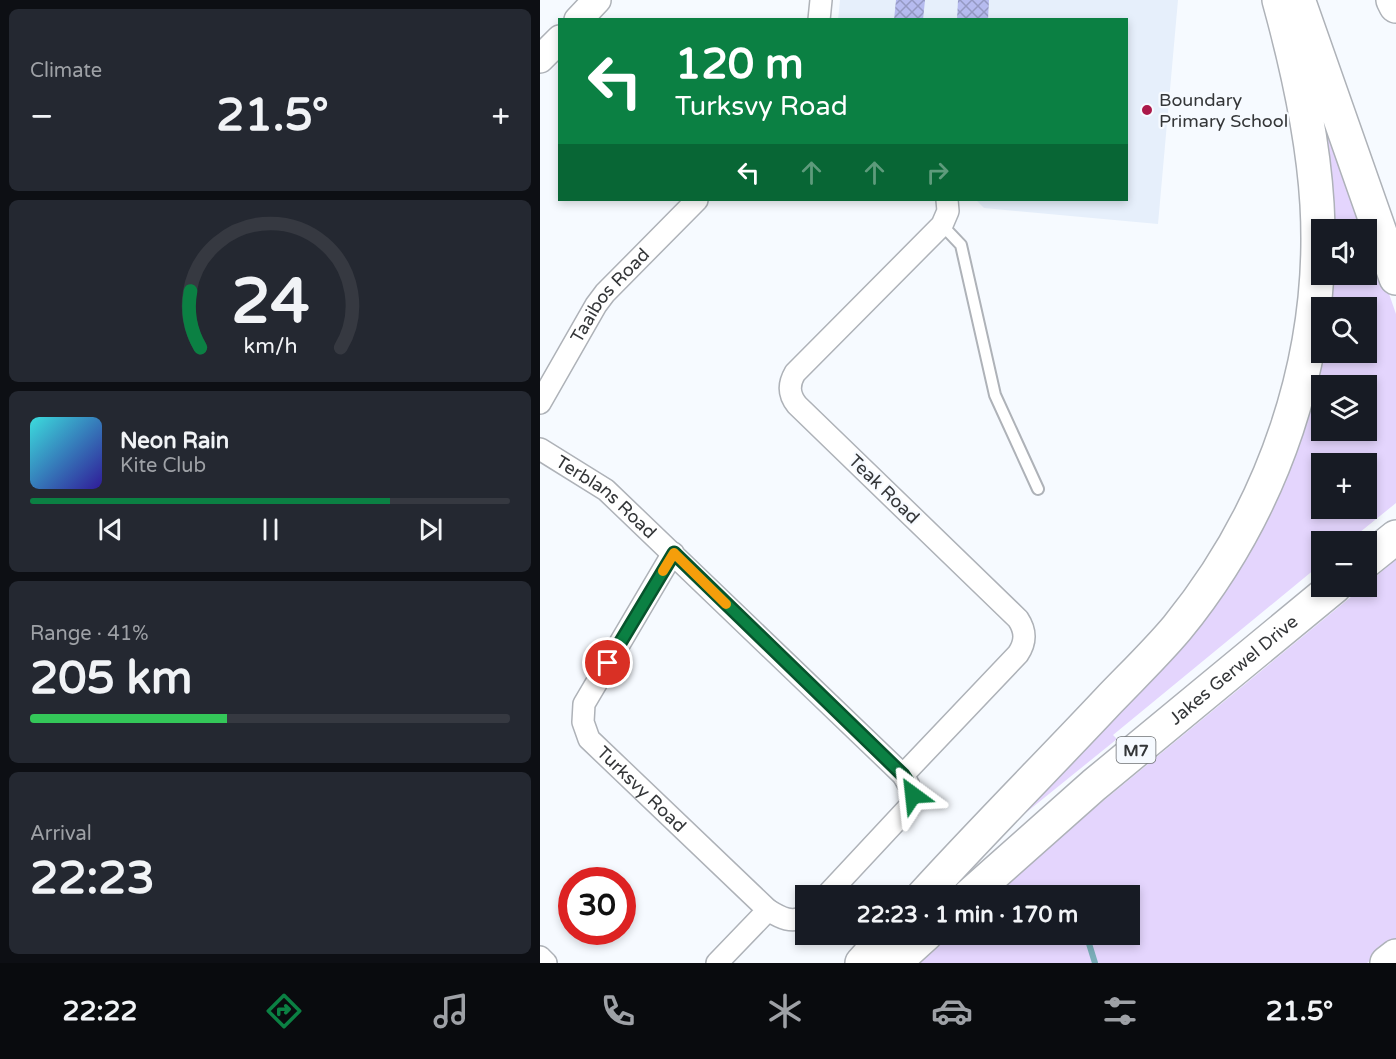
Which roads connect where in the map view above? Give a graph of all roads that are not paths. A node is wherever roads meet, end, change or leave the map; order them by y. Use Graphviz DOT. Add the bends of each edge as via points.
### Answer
graph roads {
  1 [pos="597,0"];
  2 [pos="820,0"];
  3 [pos="1279,0"];
  4 [pos="1298,0"];
  5 [pos="1393,0"];
  6 [pos="1396,6"];
  7 [pos="580,18"];
  8 [pos="819,18"];
  9 [pos="558,41"];
  10 [pos="540,59"];
  11 [pos="696,201"];
  12 [pos="947,201"];
  13 [pos="942,225"];
  14 [pos="1396,278"];
  15 [pos="540,403"];
  16 [pos="540,449"];
  17 [pos="1038,489"];
  18 [pos="1396,537"];
  19 [pos="1377,552"];
  20 [pos="674,553"];
  21 [pos="1322,597"];
  22 [pos="903,775"];
  23 [pos="836,885"];
  24 [pos="933,885"];
  25 [pos="981,885"];
  26 [pos="768,910"];
  27 [pos="795,920"];
  28 [pos="878,945"];
  29 [pos="914,945"];
  30 [pos="1396,956"];
  31 [pos="540,957"];
  32 [pos="546,963"];
  33 [pos="717,963"];
  34 [pos="862,963"];
  35 [pos="894,963"];
  36 [pos="1387,963"];
  1 -- 7 [label="street"];
  2 -- 8 [label="street"];
  3 -- 24 [label="highway" via="1306,121 1317,202 1318,245 1309,341 1281,448 1238,540 1176,629"];
  4 -- 14 [label="highway"];
  5 -- 6 [label="highway"];
  9 -- 10 [label="street"];
  11 -- 15 [label="street, Taaibos Road" via="596,305"];
  12 -- 13 [label="street"];
  13 -- 17 [label="lane" via="961,245 995,395"];
  13 -- 22 [label="street, Teak Road" via="795,373 789,386 797,405 1018,619 1025,633 1018,654"];
  16 -- 20 [label="street, Terblans Road" via="606,490"];
  18 -- 19 [label="highway"];
  20 -- 22 [label="street, Terblans Road"];
  20 -- 26 [label="street, Turksvy Road" via="584,704 584,730"];
  21 -- 25 [label="highway, Jakes Gerwel Drive / M7" via="1094,785"];
  22 -- 23 [label="street" via="913,795 909,807"];
  26 -- 27 [label="street, Turksvy Road"];
  26 -- 33 [label="street"];
  28 -- 34 [label="highway"];
  29 -- 35 [label="highway"];
  30 -- 36 [label="highway"];
  31 -- 32 [label="street"];
}
